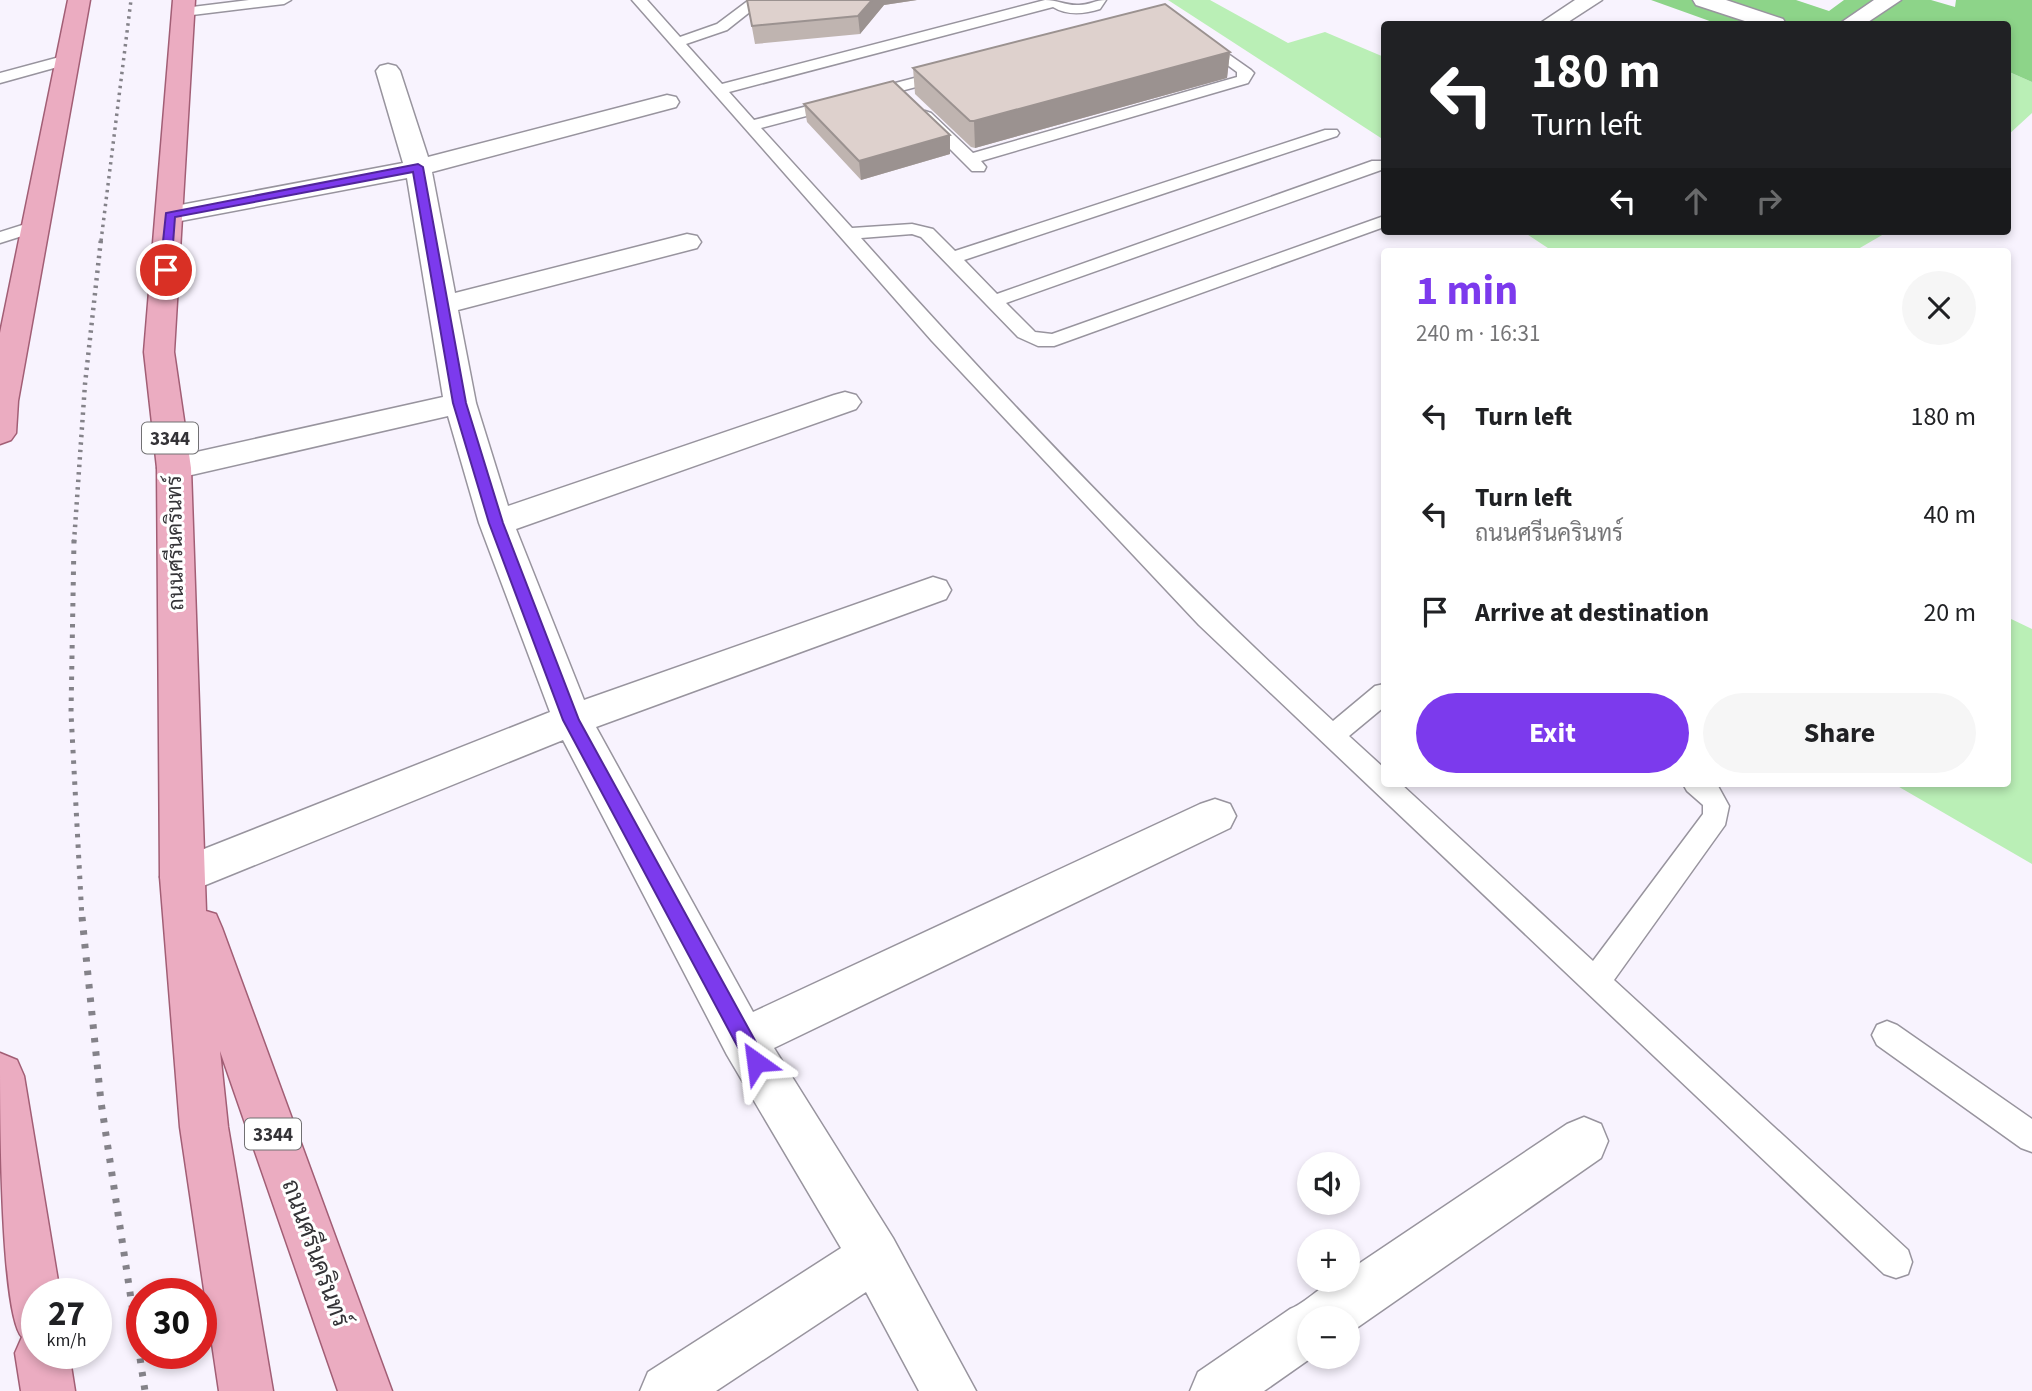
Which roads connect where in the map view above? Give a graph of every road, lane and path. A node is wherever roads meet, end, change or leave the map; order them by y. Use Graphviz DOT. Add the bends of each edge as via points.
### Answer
graph roads {
  1 [pos="79,0"];
  2 [pos="284,0"];
  3 [pos="639,0"];
  4 [pos="758,0"];
  5 [pos="1099,0"];
  6 [pos="1591,0"];
  7 [pos="1704,0"];
  8 [pos="1889,0"];
  9 [pos="1054,1"];
  10 [pos="184,6"];
  11 [pos="1555,21"];
  12 [pos="1766,21"];
  13 [pos="1855,21"];
  14 [pos="1188,30"];
  15 [pos="678,42"];
  16 [pos="67,60"];
  17 [pos="388,71"];
  18 [pos="961,71"];
  19 [pos="0,78"];
  20 [pos="895,87"];
  21 [pos="721,89"];
  22 [pos="667,102"];
  23 [pos="753,125"];
  24 [pos="1331,133"];
  25 [pos="1378,165"];
  26 [pos="418,167"];
  27 [pos="170,215"];
  28 [pos="1381,222"];
  29 [pos="35,226"];
  30 [pos="848,234"];
  31 [pos="0,238"];
  32 [pos="687,242"];
  33 [pos="953,258"];
  34 [pos="994,301"];
  35 [pos="442,305"];
  36 [pos="8,341"];
  37 [pos="845,402"];
  38 [pos="460,403"];
  39 [pos="0,433"];
  40 [pos="174,468"];
  41 [pos="496,523"];
  42 [pos="933,590"];
  43 [pos="1381,695"];
  44 [pos="572,720"];
  45 [pos="1332,736"];
  46 [pos="1381,782"];
  47 [pos="1387,787"];
  48 [pos="1701,787"];
  49 [pos="1215,816"];
  50 [pos="181,877"];
  51 [pos="1595,982"];
  52 [pos="1887,1035"];
  53 [pos="743,1040"];
  54 [pos="0,1076"];
  55 [pos="2032,1136"];
  56 [pos="1584,1141"];
  57 [pos="875,1256"];
  58 [pos="1896,1262"];
  59 [pos="31,1278"];
  60 [pos="1343,1306"];
  61 [pos="1297,1336"];
  62 [pos="45,1369"];
  63 [pos="48,1391"];
  64 [pos="246,1391"];
  65 [pos="365,1391"];
  66 [pos="667,1391"];
  67 [pos="949,1391"];
  68 [pos="1217,1391"];
  1 -- 16 [label="main road"];
  2 -- 10 [label="lane"];
  3 -- 15 [label="lane"];
  4 -- 15 [label="lane" via="722,27"];
  5 -- 9 [label="lane" via="1095,6 1078,10"];
  6 -- 11 [label="street"];
  7 -- 12 [label="street"];
  8 -- 13 [label="street"];
  9 -- 21 [label="lane"];
  10 -- 27 [label="main road, ถนนศรีนครินทร์ / 3344"];
  14 -- 20 [label="lane" via="1246,72 1243,80 974,163"];
  15 -- 21 [label="lane"];
  16 -- 19 [label="lane"];
  16 -- 29 [label="main road"];
  17 -- 26 [label="street"];
  18 -- 20 [label="lane"];
  20 -- 23 [label="lane"];
  21 -- 23 [label="lane"];
  22 -- 26 [label="street"];
  23 -- 30 [label="lane"];
  24 -- 33 [label="lane"];
  25 -- 34 [label="lane"];
  26 -- 27 [label="street"];
  26 -- 35 [label="street"];
  27 -- 40 [label="main road, ถนนศรีนครินทร์ / 3344" via="159,352"];
  28 -- 34 [label="lane" via="1054,340 1031,337"];
  29 -- 31 [label="lane"];
  29 -- 36 [label="main road"];
  30 -- 33 [label="lane" via="912,229 932,236"];
  30 -- 45 [label="lane" via="939,337 1207,619"];
  32 -- 35 [label="street"];
  33 -- 34 [label="lane"];
  35 -- 38 [label="street"];
  36 -- 39 [label="main road"];
  37 -- 41 [label="street"];
  38 -- 40 [label="street"];
  38 -- 41 [label="street"];
  40 -- 50 [label="main road, ถนนศรีนครินทร์ / 3344"];
  41 -- 44 [label="street"];
  42 -- 44 [label="street"];
  43 -- 45 [label="lane"];
  44 -- 50 [label="street"];
  44 -- 53 [label="street"];
  45 -- 46 [label="lane"];
  47 -- 51 [label="lane"];
  48 -- 51 [label="lane" via="1713,795 1716,817"];
  49 -- 53 [label="street"];
  50 -- 64 [label="main road, ถนนศรีนครินทร์ / 3344" via="204,1127"];
  50 -- 65 [label="main road, ถนนศรีนครินทร์ / 3344"];
  51 -- 58 [label="lane"];
  52 -- 55 [label="lane"];
  53 -- 57 [label="street"];
  54 -- 59 [label="main road"];
  56 -- 60 [label="street"];
  57 -- 66 [label="street"];
  57 -- 67 [label="street"];
  61 -- 68 [label="street"];
  62 -- 63 [label="main road"];
}
